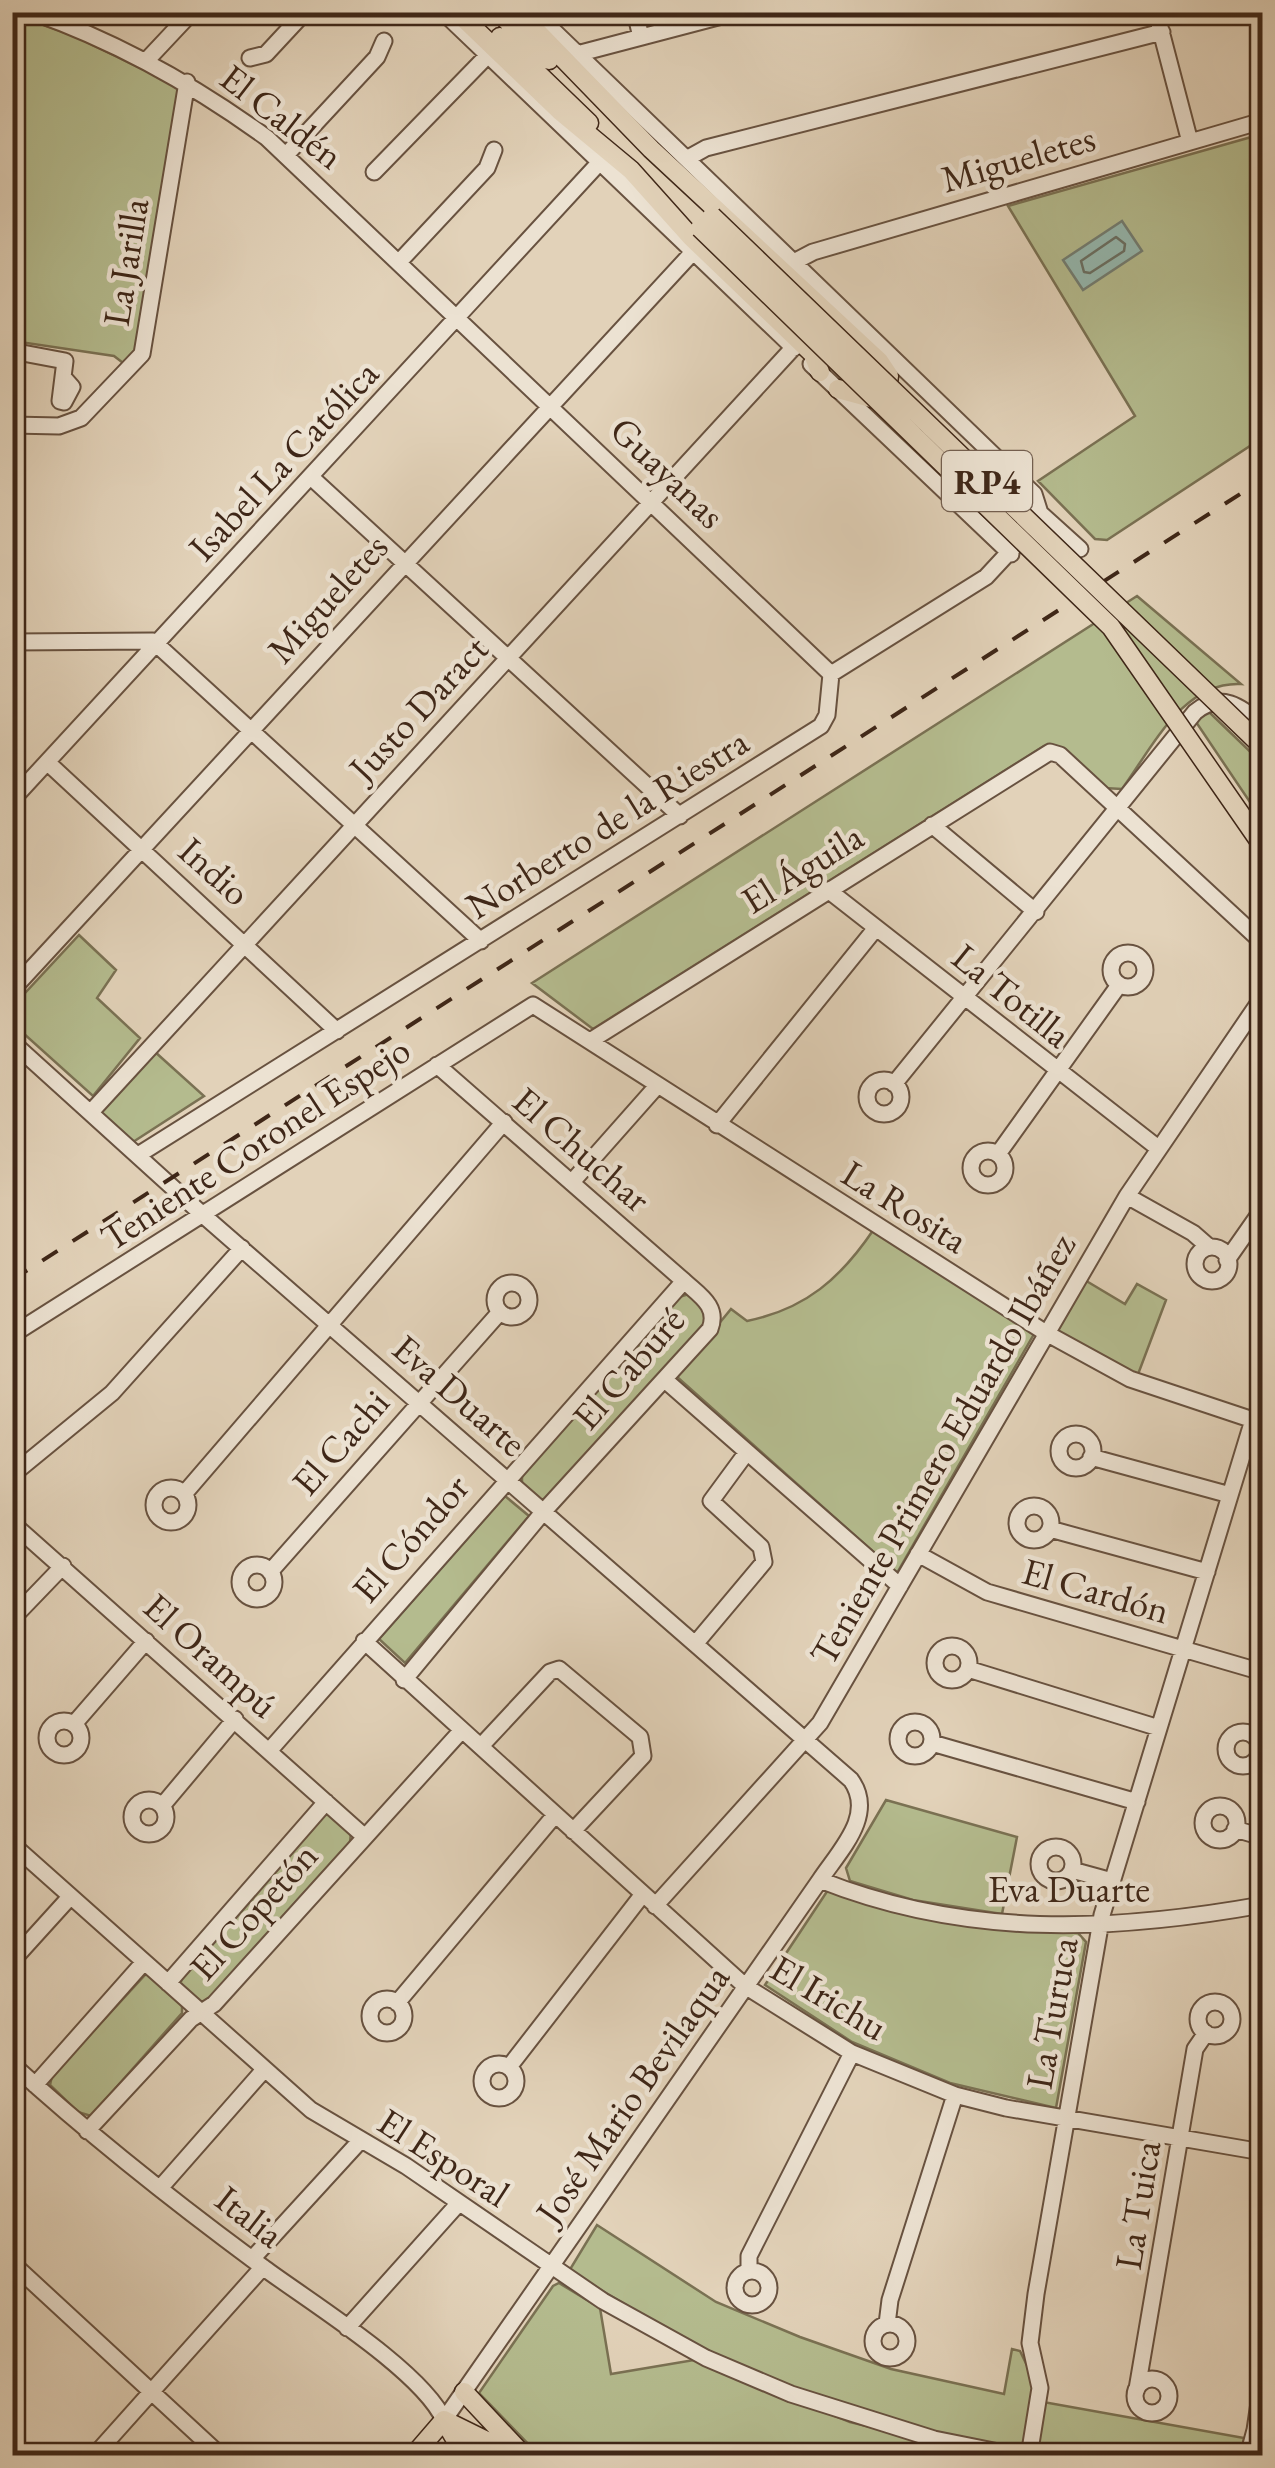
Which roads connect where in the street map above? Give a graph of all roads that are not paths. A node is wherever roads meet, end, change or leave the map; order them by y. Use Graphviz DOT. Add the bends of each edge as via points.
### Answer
graph roads {
  1 [pos="32,12"];
  2 [pos="192,12"];
  3 [pos="305,12"];
  4 [pos="442,12"];
  5 [pos="457,12"];
  6 [pos="474,12"];
  7 [pos="498,12"];
  8 [pos="518,12"];
  9 [pos="534,12"];
  10 [pos="635,12"];
  11 [pos="738,12"];
  12 [pos="1156,12"];
  13 [pos="1162,32"];
  14 [pos="640,37"];
  15 [pos="384,42"];
  16 [pos="577,54"];
  17 [pos="487,56"];
  18 [pos="250,58"];
  19 [pos="146,62"];
  20 [pos="186,82"];
  21 [pos="575,96"];
  22 [pos="1262,121"];
  23 [pos="1190,142"];
  24 [pos="651,149"];
  25 [pos="494,150"];
  26 [pos="287,154"];
  27 [pos="688,158"];
  28 [pos="599,163"];
  29 [pos="631,170"];
  30 [pos="374,172"];
  31 [pos="706,222"];
  32 [pos="693,252"];
  33 [pos="400,261"];
  34 [pos="794,262"];
  35 [pos="460,317"];
  36 [pos="794,348"];
  37 [pos="12,351"];
  38 [pos="820,372"];
  39 [pos="64,378"];
  40 [pos="838,390"];
  41 [pos="549,404"];
  42 [pos="12,425"];
  43 [pos="312,478"];
  44 [pos="651,499"];
  45 [pos="1040,513"];
  46 [pos="1080,549"];
  47 [pos="1011,554"];
  48 [pos="405,560"];
  49 [pos="121,640"];
  50 [pos="12,642"];
  51 [pos="157,645"];
  52 [pos="510,656"];
  53 [pos="136,668"];
  54 [pos="831,674"];
  55 [pos="1262,725"];
  56 [pos="250,730"];
  57 [pos="1262,746"];
  58 [pos="47,762"];
  59 [pos="12,800"];
  60 [pos="1118,809"];
  61 [pos="680,816"];
  62 [pos="354,826"];
  63 [pos="932,826"];
  64 [pos="1262,845"];
  65 [pos="142,850"];
  66 [pos="828,890"];
  67 [pos="1036,912"];
  68 [pos="1262,914"];
  69 [pos="876,928"];
  70 [pos="1250,928"];
  71 [pos="481,941"];
  72 [pos="1262,942"];
  73 [pos="247,944"];
  74 [pos="1119,985"];
  75 [pos="12,990"];
  76 [pos="965,998"];
  77 [pos="1261,1001"];
  78 [pos="532,1005"];
  79 [pos="337,1031"];
  80 [pos="590,1041"];
  81 [pos="12,1042"];
  82 [pos="437,1065"];
  83 [pos="1056,1073"];
  84 [pos="894,1084"];
  85 [pos="657,1086"];
  86 [pos="90,1112"];
  87 [pos="504,1122"];
  88 [pos="717,1125"];
  89 [pos="1158,1148"];
  90 [pos="998,1154"];
  91 [pos="138,1156"];
  92 [pos="572,1182"];
  93 [pos="1126,1196"];
  94 [pos="1262,1210"];
  95 [pos="204,1215"];
  96 [pos="242,1248"];
  97 [pos="1209,1248"];
  98 [pos="1228,1260"];
  99 [pos="684,1281"];
  100 [pos="500,1312"];
  101 [pos="330,1326"];
  102 [pos="1046,1334"];
  103 [pos="12,1335"];
  104 [pos="665,1380"];
  105 [pos="418,1401"];
  106 [pos="1258,1421"];
  107 [pos="748,1452"];
  108 [pos="1091,1457"];
  109 [pos="12,1475"];
  110 [pos="506,1478"];
  111 [pos="184,1494"];
  112 [pos="1230,1496"];
  113 [pos="544,1512"];
  114 [pos="12,1523"];
  115 [pos="1050,1529"];
  116 [pos="918,1554"];
  117 [pos="62,1566"];
  118 [pos="270,1572"];
  119 [pos="1206,1572"];
  120 [pos="900,1586"];
  121 [pos="12,1619"];
  122 [pos="364,1641"];
  123 [pos="146,1642"];
  124 [pos="696,1644"];
  125 [pos="1183,1649"];
  126 [pos="968,1669"];
  127 [pos="1262,1672"];
  128 [pos="404,1680"];
  129 [pos="236,1720"];
  130 [pos="74,1724"];
  131 [pos="1159,1728"];
  132 [pos="462,1730"];
  133 [pos="806,1739"];
  134 [pos="932,1743"];
  135 [pos="481,1746"];
  136 [pos="270,1750"];
  137 [pos="862,1800"];
  138 [pos="326,1802"];
  139 [pos="1136,1802"];
  140 [pos="162,1806"];
  141 [pos="556,1815"];
  142 [pos="1236,1829"];
  143 [pos="573,1831"];
  144 [pos="364,1836"];
  145 [pos="1262,1838"];
  146 [pos="12,1844"];
  147 [pos="1072,1870"];
  148 [pos="820,1880"];
  149 [pos="1112,1881"];
  150 [pos="643,1894"];
  151 [pos="70,1897"];
  152 [pos="1262,1904"];
  153 [pos="656,1906"];
  154 [pos="1099,1928"];
  155 [pos="12,1961"];
  156 [pos="144,1962"];
  157 [pos="168,1983"];
  158 [pos="745,1986"];
  159 [pos="397,2003"];
  160 [pos="200,2014"];
  161 [pos="1206,2033"];
  162 [pos="852,2053"];
  163 [pos="12,2064"];
  164 [pos="509,2067"];
  165 [pos="263,2071"];
  166 [pos="35,2085"];
  167 [pos="956,2095"];
  168 [pos="1065,2121"];
  169 [pos="87,2131"];
  170 [pos="1180,2139"];
  171 [pos="360,2140"];
  172 [pos="1262,2152"];
  173 [pos="161,2187"];
  174 [pos="458,2204"];
  175 [pos="12,2263"];
  176 [pos="258,2263"];
  177 [pos="551,2268"];
  178 [pos="749,2271"];
  179 [pos="887,2324"];
  180 [pos="347,2328"];
  181 [pos="1149,2373"];
  182 [pos="1262,2382"];
  183 [pos="150,2391"];
  184 [pos="464,2392"];
  185 [pos="444,2420"];
  186 [pos="1259,2430"];
  187 [pos="94,2456"];
  188 [pos="221,2456"];
  189 [pos="413,2456"];
  190 [pos="428,2456"];
  191 [pos="475,2456"];
  192 [pos="516,2456"];
  193 [pos="524,2456"];
  194 [pos="1018,2456"];
  195 [pos="1029,2456"];
  196 [pos="1248,2456"];
  1 -- 19 [label="street, El Caldén"];
  2 -- 19 [label="street"];
  3 -- 18 [label="street" via="266,54"];
  4 -- 17 [label="street"];
  5 -- 29 [label="main road"];
  6 -- 21 [label="main road, RP4"];
  7 -- 21 [label="main road, RP4"];
  8 -- 24 [label="main road"];
  9 -- 16 [label="street"];
  10 -- 14 [label="street"];
  11 -- 14 [label="street"];
  12 -- 13 [label="street"];
  13 -- 23 [label="street"];
  13 -- 27 [label="street" via="706,148"];
  14 -- 16 [label="street"];
  15 -- 26 [label="street"];
  16 -- 27 [label="street"];
  17 -- 28 [label="street"];
  17 -- 30 [label="street"];
  19 -- 20 [label="street, El Caldén"];
  20 -- 26 [label="street, El Caldén"];
  20 -- 42 [label="street, La Jarilla" via="142,354 81,418 60,426"];
  21 -- 24 [label="main road, RP4"];
  21 -- 29 [label="main road, RP4"];
  22 -- 23 [label="street, Migueletes"];
  23 -- 34 [label="street, Migueletes"];
  24 -- 31 [label="main road, RP4"];
  24 -- 40 [label="main road" via="889,376 888,390 875,400"];
  25 -- 33 [label="street" via="487,168"];
  26 -- 33 [label="street, El Caldén"];
  27 -- 34 [label="street"];
  28 -- 32 [label="street"];
  28 -- 35 [label="street, Isabel La Católica"];
  29 -- 31 [label="main road, RP4"];
  29 -- 38 [label="main road" via="813,354"];
  31 -- 57 [label="main road, RP4, bridge"];
  31 -- 64 [label="main road, RP4, bridge" via="1111,626"];
  32 -- 36 [label="street"];
  32 -- 41 [label="street, Migueletes"];
  33 -- 35 [label="street, El Caldén"];
  34 -- 45 [label="street" via="1034,494"];
  35 -- 41 [label="street, Guayanas"];
  35 -- 43 [label="street, Isabel La Católica"];
  36 -- 38 [label="street"];
  36 -- 44 [label="street, Justo Daract"];
  37 -- 39 [label="street" via="61,359"];
  38 -- 40 [label="street"];
  40 -- 47 [label="street"];
  41 -- 44 [label="street, Guayanas"];
  41 -- 48 [label="street, Migueletes"];
  43 -- 48 [label="street"];
  43 -- 51 [label="street, Isabel La Católica"];
  44 -- 52 [label="street, Justo Daract"];
  44 -- 54 [label="street, Guayanas"];
  45 -- 46 [label="street"];
  45 -- 47 [label="street"];
  47 -- 54 [label="street" via="986,577"];
  48 -- 52 [label="street"];
  48 -- 56 [label="street, Migueletes"];
  49 -- 50 [label="street"];
  49 -- 51 [label="street"];
  49 -- 53 [label="street"];
  51 -- 53 [label="street, Isabel La Católica"];
  51 -- 56 [label="street"];
  52 -- 61 [label="street"];
  52 -- 62 [label="street, Justo Daract"];
  53 -- 58 [label="street, Isabel La Católica"];
  54 -- 61 [label="street, Norberto de la Riestra" via="822,726"];
  55 -- 60 [label="street" via="1232,703 1219,701 1195,712"];
  56 -- 62 [label="street"];
  56 -- 65 [label="street, Migueletes"];
  58 -- 59 [label="street, Isabel La Católica"];
  58 -- 65 [label="street, Indio"];
  60 -- 63 [label="street, El Águila" via="1050,752"];
  60 -- 67 [label="street"];
  60 -- 70 [label="street"];
  61 -- 71 [label="street, Norberto de la Riestra"];
  62 -- 71 [label="street"];
  62 -- 73 [label="street, Justo Daract"];
  63 -- 66 [label="street, El Águila"];
  63 -- 67 [label="street"];
  65 -- 73 [label="street, Indio"];
  65 -- 75 [label="street, Migueletes"];
  66 -- 69 [label="street, La Totilla"];
  66 -- 80 [label="street, El Águila"];
  67 -- 76 [label="street"];
  68 -- 70 [label="street"];
  69 -- 76 [label="street, La Totilla"];
  69 -- 88 [label="street"];
  70 -- 72 [label="street"];
  71 -- 79 [label="street, Norberto de la Riestra"];
  73 -- 79 [label="street, Indio"];
  73 -- 86 [label="street, Justo Daract"];
  74 -- 83 [label="street"];
  76 -- 83 [label="street, La Totilla"];
  76 -- 84 [label="street"];
  77 -- 89 [label="street, Teniente Primero Eduardo Ibáñez"];
  78 -- 80 [label="street, La Rosita"];
  78 -- 82 [label="street, Teniente Coronel Espejo"];
  79 -- 91 [label="street, Norberto de la Riestra"];
  80 -- 85 [label="street, La Rosita"];
  81 -- 86 [label="street, Eva Duarte"];
  82 -- 87 [label="street, El Chuchar"];
  82 -- 95 [label="street, Teniente Coronel Espejo"];
  83 -- 89 [label="street, La Totilla"];
  83 -- 90 [label="street"];
  85 -- 88 [label="street, La Rosita"];
  85 -- 92 [label="street"];
  86 -- 91 [label="street, Eva Duarte"];
  87 -- 92 [label="street, El Chuchar"];
  87 -- 101 [label="street"];
  88 -- 102 [label="street, La Rosita"];
  89 -- 93 [label="street, Teniente Primero Eduardo Ibáñez"];
  91 -- 95 [label="street, Eva Duarte"];
  92 -- 99 [label="street, El Chuchar"];
  93 -- 97 [label="street"];
  93 -- 102 [label="street, Teniente Primero Eduardo Ibáñez"];
  94 -- 98 [label="street"];
  95 -- 96 [label="street, Eva Duarte"];
  95 -- 103 [label="street, Teniente Coronel Espejo"];
  96 -- 101 [label="street, Eva Duarte"];
  96 -- 109 [label="street" via="112,1392"];
  97 -- 98 [label="street"];
  97 -- 98 [label="street" via="1195,1260 1203,1278 1223,1276"];
  99 -- 104 [label="street, El Caburé" via="708,1304 713,1322"];
  99 -- 110 [label="street, El Cóndor"];
  100 -- 105 [label="street, El Cachi"];
  101 -- 105 [label="street, Eva Duarte"];
  101 -- 111 [label="street"];
  102 -- 106 [label="street, La Rosita" via="1130,1380"];
  102 -- 116 [label="street, Teniente Primero Eduardo Ibáñez"];
  104 -- 107 [label="street"];
  104 -- 113 [label="street, El Caburé"];
  105 -- 110 [label="street, Eva Duarte"];
  105 -- 118 [label="street, El Cachi"];
  106 -- 112 [label="street, La Turuca"];
  107 -- 120 [label="street"];
  107 -- 124 [label="street" via="711,1500 762,1547 764,1562"];
  108 -- 112 [label="street"];
  110 -- 113 [label="street, Eva Duarte"];
  110 -- 122 [label="street, El Cóndor"];
  112 -- 119 [label="street, La Turuca"];
  113 -- 124 [label="street, Eva Duarte"];
  113 -- 128 [label="street, El Caburé"];
  114 -- 117 [label="street, El Orampú"];
  115 -- 119 [label="street"];
  116 -- 120 [label="street, Teniente Primero Eduardo Ibáñez"];
  116 -- 125 [label="street, El Cardón" via="987,1592"];
  117 -- 121 [label="street"];
  117 -- 123 [label="street, El Orampú"];
  119 -- 125 [label="street, La Turuca"];
  120 -- 133 [label="street, Teniente Primero Eduardo Ibáñez"];
  122 -- 128 [label="street, El Irichu"];
  122 -- 136 [label="street, El Cóndor"];
  123 -- 129 [label="street, El Orampú"];
  123 -- 130 [label="street"];
  124 -- 133 [label="street, Eva Duarte"];
  125 -- 127 [label="street, El Cardón"];
  125 -- 131 [label="street, La Turuca"];
  126 -- 131 [label="street"];
  128 -- 132 [label="street, El Irichu"];
  129 -- 136 [label="street, El Orampú"];
  129 -- 140 [label="street"];
  131 -- 139 [label="street, La Turuca"];
  132 -- 135 [label="street, El Irichu"];
  132 -- 144 [label="street, El Copetón"];
  133 -- 137 [label="street, Eva Duarte" via="851,1780"];
  133 -- 153 [label="street, Teniente Primero Eduardo Ibáñez"];
  134 -- 139 [label="street"];
  135 -- 141 [label="street, El Irichu"];
  135 -- 143 [label="street" via="559,1669 618,1718 644,1744 643,1756"];
  136 -- 138 [label="street, El Orampú"];
  137 -- 148 [label="street, José Mario Bevilaqua" via="856,1826"];
  138 -- 144 [label="street, El Orampú"];
  138 -- 157 [label="street"];
  139 -- 149 [label="street, La Turuca"];
  141 -- 143 [label="street, El Irichu"];
  141 -- 159 [label="street"];
  142 -- 145 [label="street"];
  143 -- 150 [label="street, El Irichu"];
  144 -- 160 [label="street, El Copetón"];
  146 -- 151 [label="street, El Esporal"];
  147 -- 149 [label="street"];
  148 -- 154 [label="street, Eva Duarte" via="971,1921"];
  148 -- 158 [label="street, José Mario Bevilaqua"];
  149 -- 154 [label="street, La Turuca"];
  150 -- 153 [label="street, El Irichu"];
  150 -- 164 [label="street"];
  151 -- 155 [label="street"];
  151 -- 156 [label="street, El Esporal"];
  152 -- 154 [label="street, Eva Duarte"];
  153 -- 158 [label="street, El Irichu"];
  154 -- 168 [label="street, La Turuca"];
  156 -- 157 [label="street, El Esporal"];
  156 -- 166 [label="street"];
  157 -- 160 [label="street, El Esporal"];
  158 -- 162 [label="street, El Irichu"];
  158 -- 177 [label="street, José Mario Bevilaqua"];
  160 -- 165 [label="street, El Esporal"];
  160 -- 169 [label="street, El Copetón"];
  161 -- 170 [label="street, La Tuica" via="1196,2049"];
  162 -- 167 [label="street, El Irichu"];
  162 -- 178 [label="street" via="749,2256"];
  163 -- 166 [label="street, Italia"];
  165 -- 171 [label="street, El Esporal"];
  165 -- 173 [label="street"];
  166 -- 169 [label="street, Italia"];
  167 -- 168 [label="street, El Irichu"];
  167 -- 179 [label="street"];
  168 -- 170 [label="street, El Irichu"];
  168 -- 195 [label="street, La Turuca" via="1030,2344 1040,2388"];
  169 -- 173 [label="street, Italia"];
  170 -- 172 [label="street, El Irichu"];
  170 -- 181 [label="street, La Tuica"];
  171 -- 174 [label="street, El Esporal"];
  171 -- 176 [label="street"];
  173 -- 176 [label="street, Italia"];
  174 -- 177 [label="street, El Esporal"];
  174 -- 180 [label="street"];
  175 -- 183 [label="street"];
  176 -- 180 [label="street, Italia"];
  176 -- 183 [label="street"];
  177 -- 184 [label="street, José Mario Bevilaqua"];
  177 -- 194 [label="street, El Esporal" via="650,2328 791,2394 934,2439"];
  180 -- 185 [label="street, Italia" via="436,2401"];
  181 -- 181 [label="street, La Tuica" via="1136,2389 1140,2409 1161,2410 1168,2390"];
  182 -- 186 [label="street"];
  183 -- 187 [label="street"];
  183 -- 188 [label="street"];
  184 -- 185 [label="street, José Mario Bevilaqua"];
  184 -- 193 [label="main road"];
  185 -- 189 [label="main road, José Mario Bevilaqua"];
  185 -- 190 [label="main road, José Mario Bevilaqua"];
  185 -- 191 [label="main road" via="458,2444"];
  185 -- 192 [label="main road"];
  186 -- 196 [label="street"];
}
